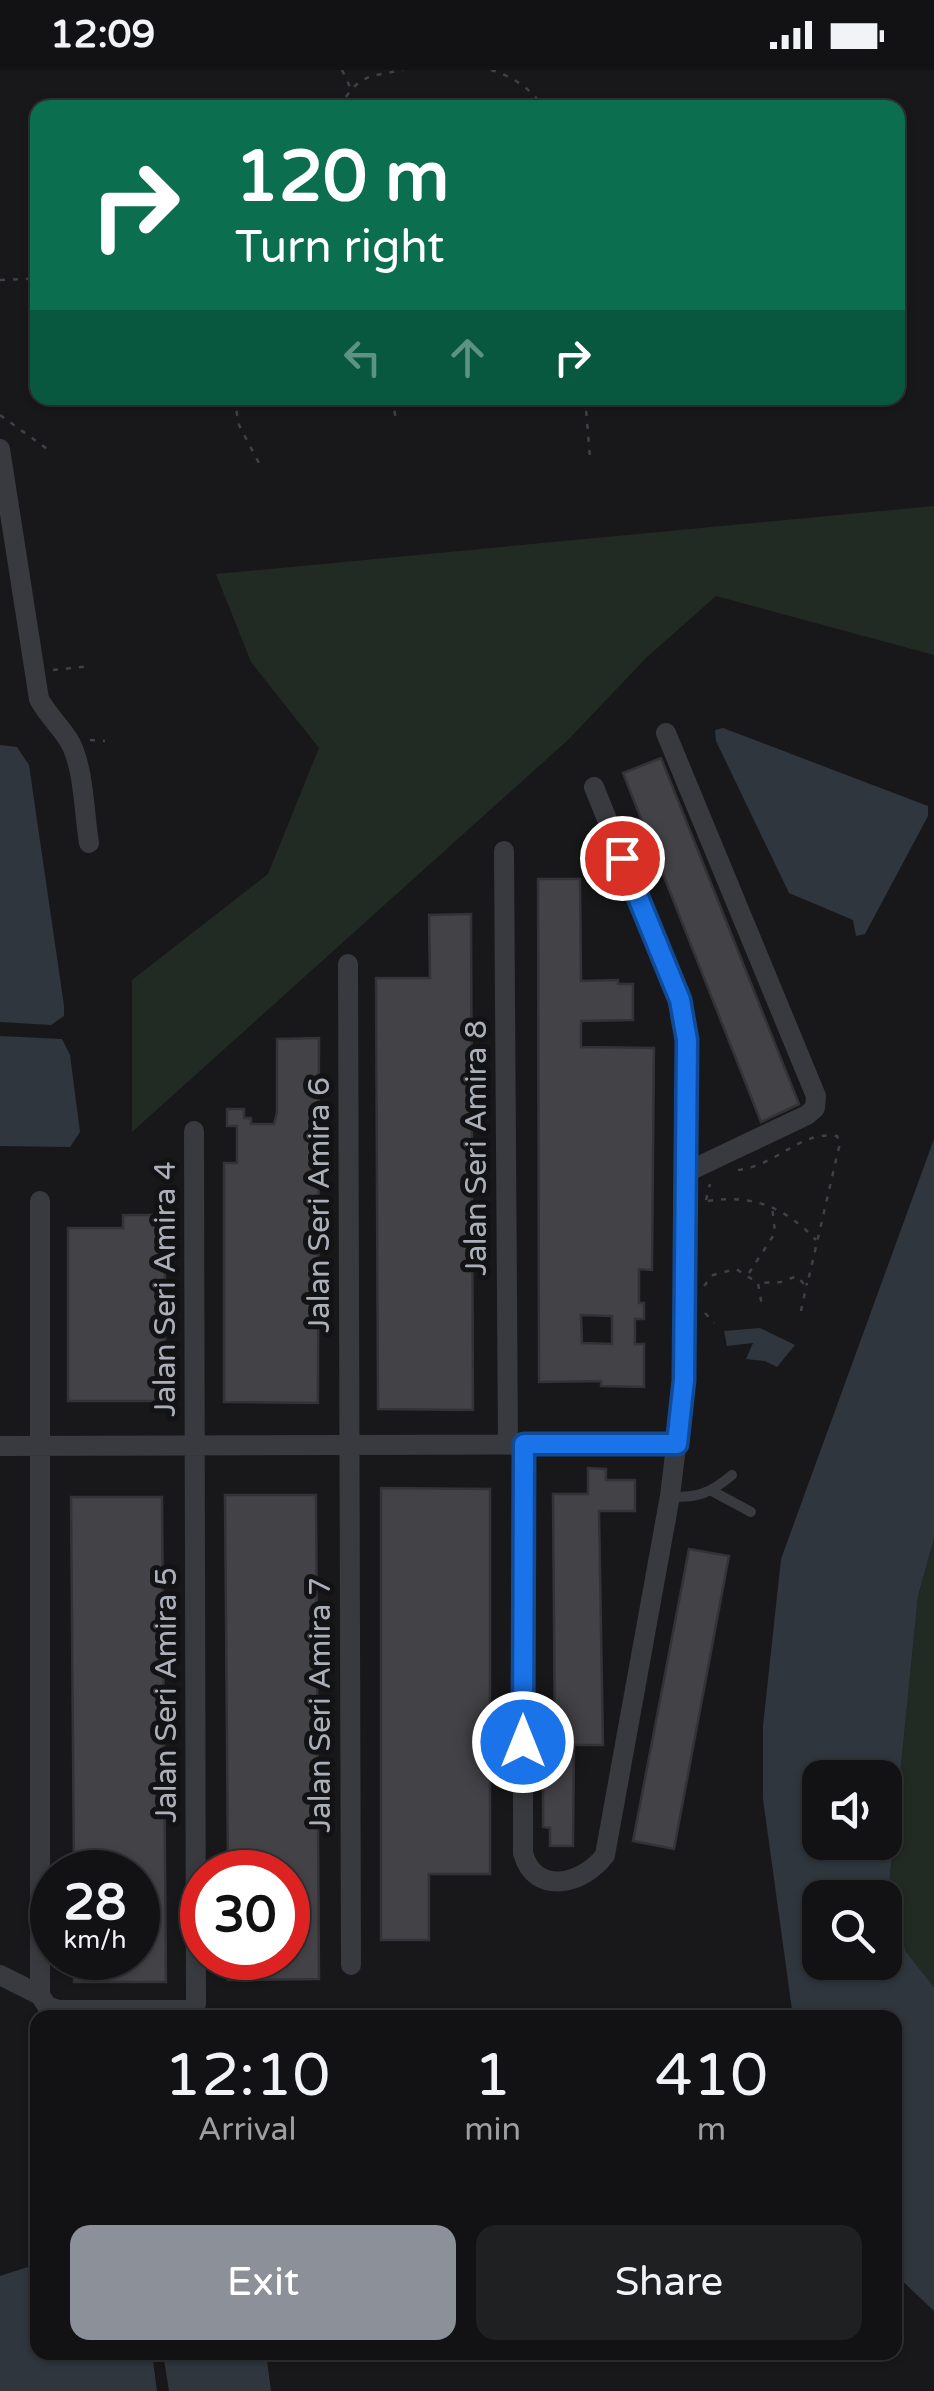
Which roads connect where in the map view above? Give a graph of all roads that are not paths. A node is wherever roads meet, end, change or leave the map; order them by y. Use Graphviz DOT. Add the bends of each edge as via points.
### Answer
graph roads {
  1 [pos="0,449"];
  2 [pos="666,734"];
  3 [pos="594,787"];
  4 [pos="89,844"];
  5 [pos="504,850"];
  6 [pos="348,964"];
  7 [pos="194,1131"];
  8 [pos="687,1172"];
  9 [pos="40,1201"];
  10 [pos="677,1444"];
  11 [pos="516,1445"];
  12 [pos="0,1446"];
  13 [pos="39,1446"];
  14 [pos="196,1446"];
  15 [pos="350,1446"];
  16 [pos="732,1475"];
  17 [pos="712,1492"];
  18 [pos="670,1496"];
  19 [pos="752,1512"];
  20 [pos="351,1965"];
  21 [pos="0,1975"];
  22 [pos="40,1996"];
  1 -- 4 [label="street" via="39,700 76,759"];
  2 -- 8 [label="street" via="816,1096 806,1115"];
  3 -- 8 [label="street" via="680,1000 687,1040"];
  5 -- 11 [label="street, Jalan Seri Amira 8"];
  6 -- 15 [label="street, Jalan Seri Amira 6"];
  7 -- 14 [label="street, Jalan Seri Amira 4"];
  8 -- 10 [label="street"];
  9 -- 13 [label="street"];
  10 -- 11 [label="street"];
  10 -- 18 [label="street"];
  11 -- 15 [label="street"];
  11 -- 18 [label="street, Jalan Seri Amira 8" via="523,1854 538,1877 585,1877 605,1854"];
  12 -- 13 [label="street"];
  13 -- 14 [label="street"];
  13 -- 22 [label="street"];
  14 -- 15 [label="street"];
  14 -- 22 [label="street, Jalan Seri Amira 5" via="196,2004 190,2010 58,2010"];
  15 -- 20 [label="street, Jalan Seri Amira 7"];
  16 -- 17 [label="lane"];
  17 -- 18 [label="lane"];
  17 -- 19 [label="lane"];
  21 -- 22 [label="street"];
}
